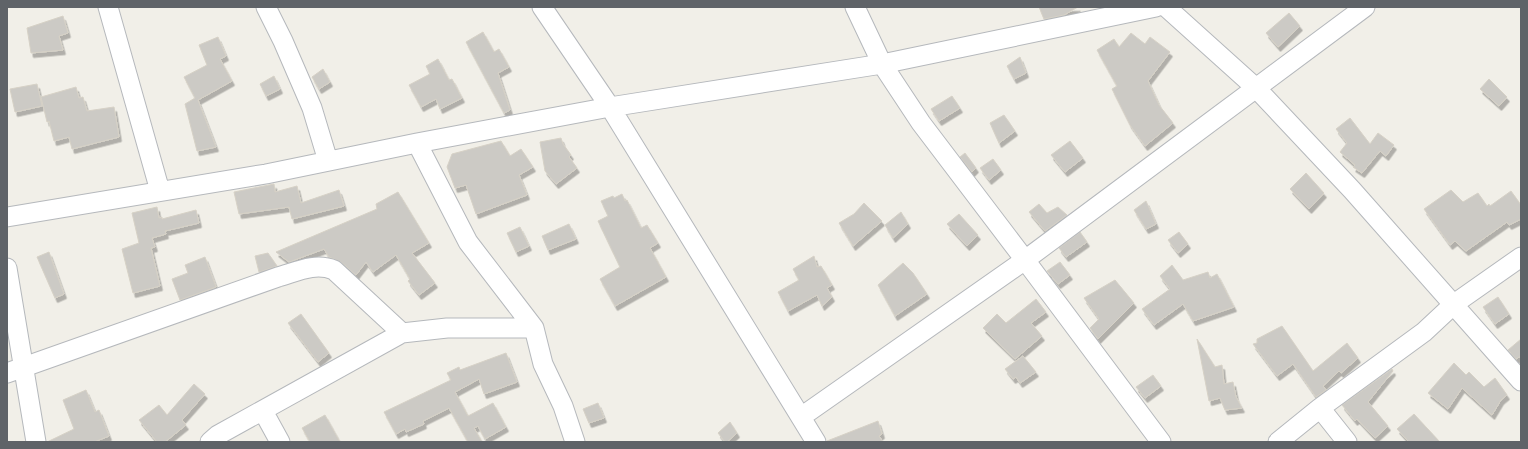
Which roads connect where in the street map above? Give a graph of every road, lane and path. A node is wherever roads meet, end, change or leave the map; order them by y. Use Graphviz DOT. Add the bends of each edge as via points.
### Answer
graph roads {
  1 [pos="108,7"];
  2 [pos="266,7"];
  3 [pos="542,7"];
  4 [pos="855,7"];
  5 [pos="1156,7"];
  6 [pos="1166,7"];
  7 [pos="1365,7"];
  8 [pos="882,64"];
  9 [pos="1256,88"];
  10 [pos="610,107"];
  11 [pos="417,143"];
  12 [pos="328,161"];
  13 [pos="160,191"];
  14 [pos="7,217"];
  15 [pos="1521,257"];
  16 [pos="1026,260"];
  17 [pos="7,268"];
  18 [pos="1454,304"];
  19 [pos="534,328"];
  20 [pos="402,333"];
  21 [pos="15,369"];
  22 [pos="1521,381"];
  23 [pos="1320,408"];
  24 [pos="263,411"];
  25 [pos="801,417"];
  26 [pos="36,442"];
  27 [pos="210,442"];
  28 [pos="280,442"];
  29 [pos="575,442"];
  30 [pos="816,442"];
  31 [pos="1161,442"];
  32 [pos="1278,442"];
  33 [pos="1347,442"];
  1 -- 13 [label="street"];
  2 -- 12 [label="street" via="312,108"];
  3 -- 10 [label="street"];
  4 -- 8 [label="street"];
  5 -- 8 [label="street"];
  6 -- 9 [label="street"];
  7 -- 9 [label="street"];
  8 -- 10 [label="street"];
  8 -- 16 [label="street" via="921,123"];
  9 -- 16 [label="street"];
  9 -- 18 [label="street"];
  10 -- 11 [label="street"];
  10 -- 25 [label="street"];
  11 -- 12 [label="street"];
  11 -- 19 [label="street" via="468,242"];
  12 -- 13 [label="street"];
  13 -- 14 [label="street"];
  15 -- 18 [label="street"];
  16 -- 25 [label="street"];
  16 -- 31 [label="street"];
  17 -- 21 [label="street"];
  18 -- 22 [label="street"];
  18 -- 23 [label="street" via="1424,332"];
  19 -- 20 [label="street" via="447,328"];
  19 -- 29 [label="street" via="543,364 564,406"];
  20 -- 21 [label="street" via="334,270 316,266"];
  20 -- 24 [label="street"];
  21 -- 26 [label="street"];
  23 -- 32 [label="street"];
  23 -- 33 [label="street"];
  24 -- 27 [label="street" via="218,435"];
  24 -- 28 [label="street"];
  25 -- 30 [label="street"];
}
